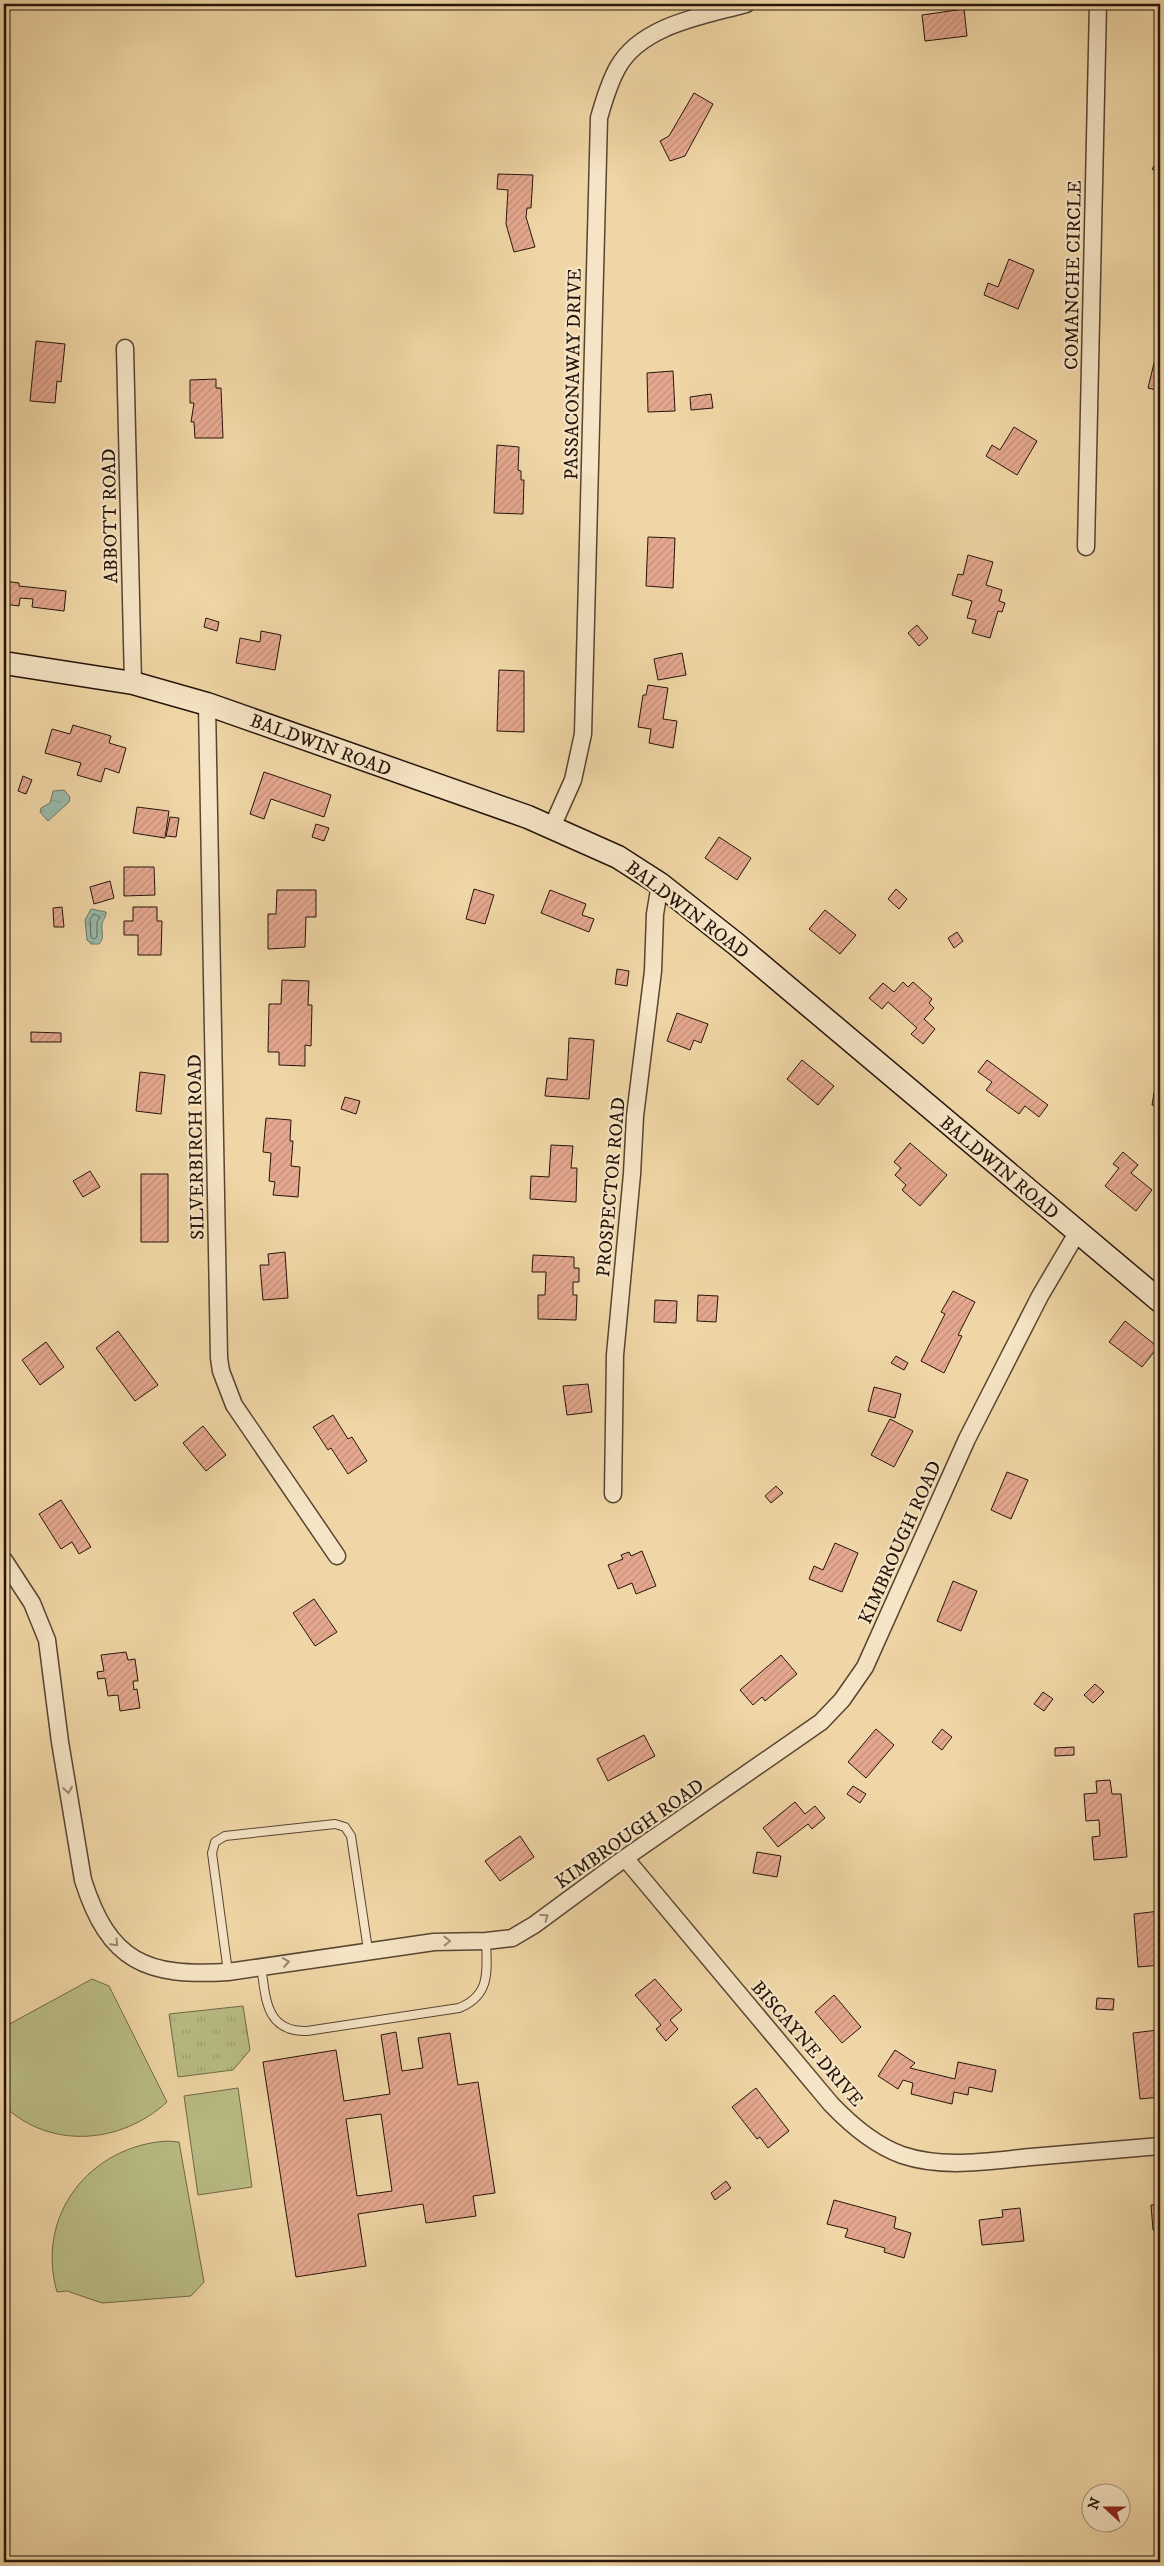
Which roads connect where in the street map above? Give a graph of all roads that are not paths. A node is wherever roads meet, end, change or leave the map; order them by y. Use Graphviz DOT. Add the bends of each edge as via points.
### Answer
graph roads {
  1 [pos="746,4"];
  2 [pos="1098,4"];
  3 [pos="125,348"];
  4 [pos="1086,547"];
  5 [pos="4,663"];
  6 [pos="133,683"];
  7 [pos="207,704"];
  8 [pos="552,827"];
  9 [pos="660,884"];
  10 [pos="1077,1233"];
  11 [pos="1160,1301"];
  12 [pos="613,1494"];
  13 [pos="336,1556"];
  14 [pos="4,1560"];
  15 [pos="625,1858"];
  16 [pos="486,1942"];
  17 [pos="368,1950"];
  18 [pos="261,1966"];
  19 [pos="228,1972"];
  20 [pos="1160,2146"];
  1 -- 8 [label="street, PASSACONAWAY DRIVE" via="660,30 636,46 618,66 606,92 600,118 583,734 578,764"];
  2 -- 4 [label="street, COMANCHE CIRCLE"];
  3 -- 6 [label="street, ABBOTT ROAD"];
  5 -- 6 [label="street, BALDWIN ROAD"];
  6 -- 7 [label="street, BALDWIN ROAD"];
  7 -- 8 [label="street, BALDWIN ROAD"];
  7 -- 13 [label="street, SILVERBIRCH ROAD" via="219,1358 234,1406"];
  8 -- 9 [label="street, BALDWIN ROAD" via="618,857"];
  9 -- 10 [label="street, BALDWIN ROAD" via="782,982"];
  9 -- 12 [label="street, PROSPECTOR ROAD" via="635,1116 615,1355"];
  10 -- 11 [label="street, BALDWIN ROAD"];
  10 -- 15 [label="street, KIMBROUGH ROAD" via="1040,1296 971,1431 869,1658 854,1684 835,1708 810,1731"];
  14 -- 19 [label="street, KIMBROUGH ROAD, one-way" via="24,1588 44,1629 83,1880 93,1908 108,1935 130,1956 157,1969 177,1973"];
  16 -- 15 [label="street, KIMBROUGH ROAD, one-way" via="517,1936"];
  15 -- 20 [label="street, BISCAYNE DRIVE" via="831,2104 849,2124 873,2140 901,2155 933,2162 971,2162"];
  17 -- 16 [label="street, KIMBROUGH ROAD, one-way" via="434,1942"];
  16 -- 18 [label="lane" via="487,1967 482,1991 466,2005 307,2031 288,2029 273,2018 266,2001"];
  18 -- 17 [label="street, KIMBROUGH ROAD, one-way"];
  17 -- 19 [label="lane" via="351,1836 345,1827 335,1824 225,1836 215,1842 212,1853"];
  18 -- 19 [label="street, KIMBROUGH ROAD"];
}
